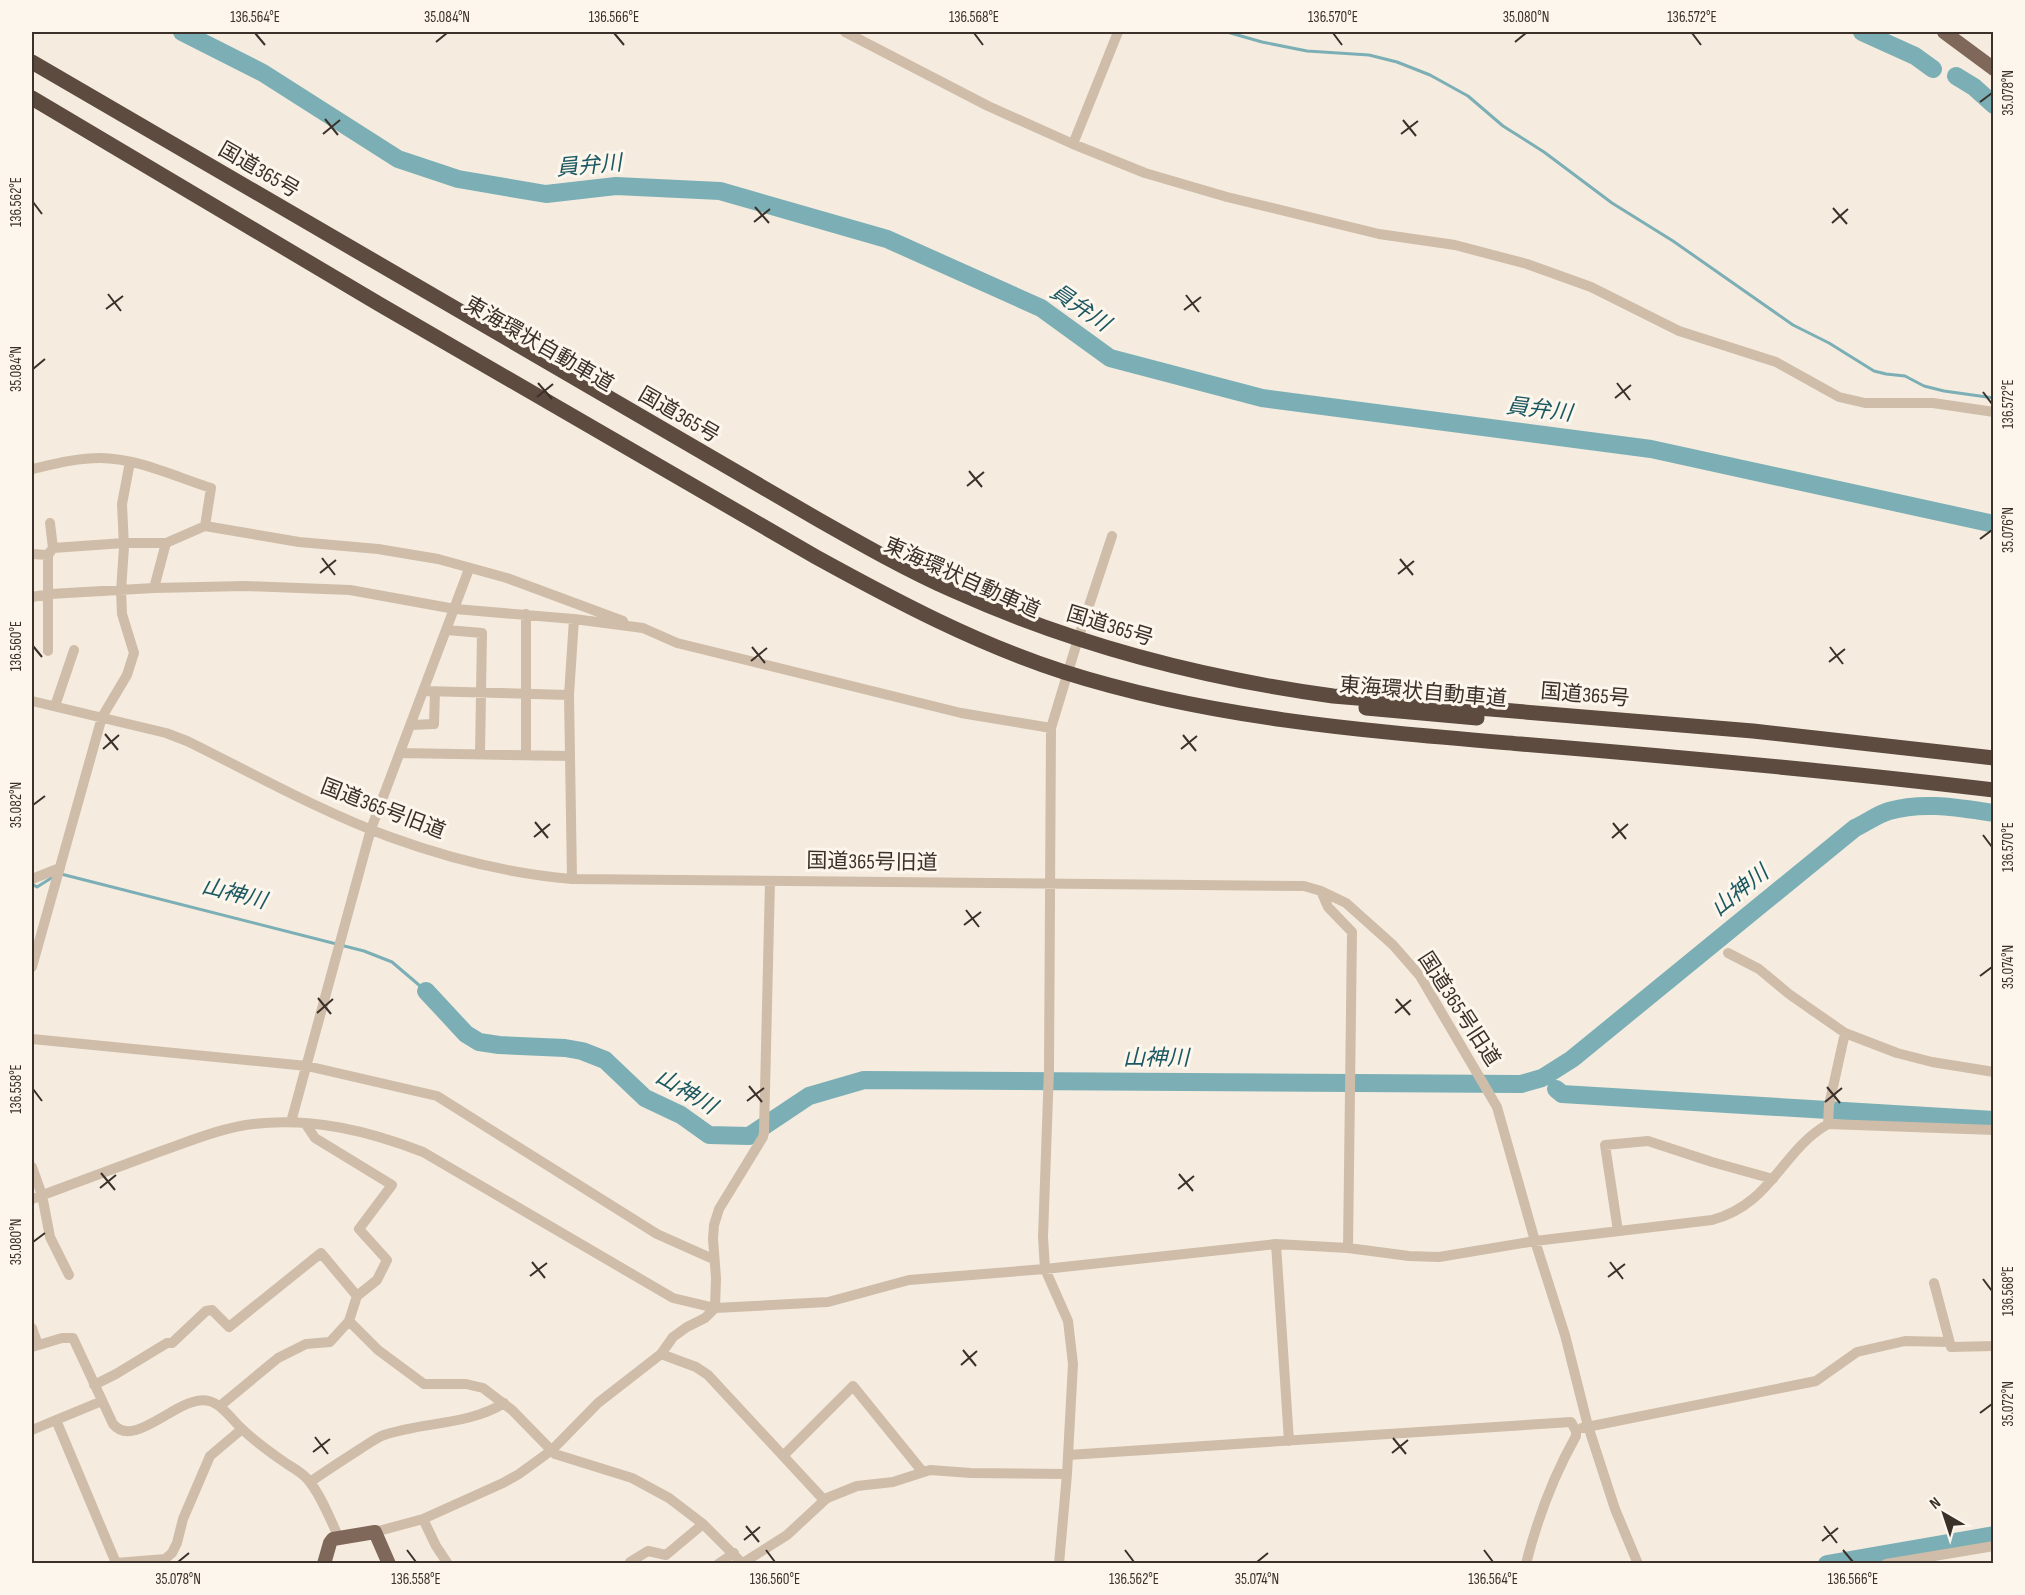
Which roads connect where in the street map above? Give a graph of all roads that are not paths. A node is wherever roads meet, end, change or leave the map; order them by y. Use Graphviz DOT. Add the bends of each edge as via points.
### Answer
graph roads {
  1 [pos="845,32"];
  2 [pos="1118,32"];
  3 [pos="1944,32"];
  4 [pos="32,62"];
  5 [pos="1994,69"];
  6 [pos="32,73"];
  7 [pos="32,98"];
  8 [pos="1073,144"];
  9 [pos="1994,412"];
  10 [pos="130,462"];
  11 [pos="32,469"];
  12 [pos="50,523"];
  13 [pos="205,526"];
  14 [pos="1112,536"];
  15 [pos="124,543"];
  16 [pos="165,543"];
  17 [pos="50,551"];
  18 [pos="32,554"];
  19 [pos="470,569"];
  20 [pos="154,588"];
  21 [pos="121,591"];
  22 [pos="46,594"];
  23 [pos="32,597"];
  24 [pos="455,609"];
  25 [pos="526,614"];
  26 [pos="574,619"];
  27 [pos="643,628"];
  28 [pos="447,630"];
  29 [pos="1078,639"];
  30 [pos="74,650"];
  31 [pos="48,651"];
  32 [pos="1067,673"];
  33 [pos="429,692"];
  34 [pos="480,693"];
  35 [pos="526,694"];
  36 [pos="569,695"];
  37 [pos="32,701"];
  38 [pos="55,706"];
  39 [pos="102,717"];
  40 [pos="411,725"];
  41 [pos="1051,728"];
  42 [pos="400,753"];
  43 [pos="480,754"];
  44 [pos="526,755"];
  45 [pos="570,756"];
  46 [pos="1994,758"];
  47 [pos="1994,768"];
  48 [pos="1994,790"];
  49 [pos="371,829"];
  50 [pos="60,868"];
  51 [pos="32,879"];
  52 [pos="572,879"];
  53 [pos="770,881"];
  54 [pos="1050,884"];
  55 [pos="1321,891"];
  56 [pos="1728,952"];
  57 [pos="32,967"];
  58 [pos="1845,1034"];
  59 [pos="32,1039"];
  60 [pos="307,1066"];
  61 [pos="1994,1072"];
  62 [pos="1828,1121"];
  63 [pos="291,1122"];
  64 [pos="305,1123"];
  65 [pos="1994,1130"];
  66 [pos="32,1167"];
  67 [pos="1773,1179"];
  68 [pos="37,1197"];
  69 [pos="1618,1231"];
  70 [pos="1535,1241"];
  71 [pos="1276,1244"];
  72 [pos="1348,1248"];
  73 [pos="713,1260"];
  74 [pos="1045,1269"];
  75 [pos="69,1275"];
  76 [pos="1934,1283"];
  77 [pos="357,1296"];
  78 [pos="715,1308"];
  79 [pos="349,1321"];
  80 [pos="32,1328"];
  81 [pos="1949,1342"];
  82 [pos="35,1346"];
  83 [pos="1994,1346"];
  84 [pos="661,1354"];
  85 [pos="94,1385"];
  86 [pos="102,1401"];
  87 [pos="504,1403"];
  88 [pos="219,1406"];
  89 [pos="56,1420"];
  90 [pos="1588,1426"];
  91 [pos="242,1429"];
  92 [pos="32,1430"];
  93 [pos="1576,1431"];
  94 [pos="1289,1441"];
  95 [pos="552,1450"];
  96 [pos="1068,1455"];
  97 [pos="783,1456"];
  98 [pos="922,1471"];
  99 [pos="1067,1474"];
  100 [pos="309,1482"];
  101 [pos="824,1500"];
  102 [pos="423,1519"];
  103 [pos="703,1524"];
  104 [pos="375,1532"];
  105 [pos="339,1538"];
  106 [pos="1994,1546"];
  107 [pos="734,1553"];
  108 [pos="159,1562"];
  109 [pos="630,1562"];
  110 [pos="115,1563"];
  111 [pos="324,1563"];
  112 [pos="389,1563"];
  113 [pos="448,1563"];
  114 [pos="718,1563"];
  115 [pos="743,1563"];
  116 [pos="1059,1563"];
  117 [pos="1526,1563"];
  118 [pos="1638,1563"];
  119 [pos="1886,1563"];
  1 -- 8 [label="street" via="978,101"];
  2 -- 8 [label="street"];
  3 -- 5 [label="main road"];
  4 -- 29 [label="highway, 国道365号" via="819,520 951,590"];
  6 -- 47 [label="highway, 東海環状自動車道" via="813,528 881,566 1034,634 1165,674 1320,704 1745,738"];
  7 -- 32 [label="highway" via="816,557 958,631"];
  8 -- 9 [label="street" via="1145,173 1227,197 1527,264 1591,287 1679,331 1776,362 1839,397 1865,403 1933,403"];
  10 -- 11 [label="street" via="101,458"];
  10 -- 13 [label="street" via="211,489"];
  10 -- 15 [label="street" via="122,504"];
  12 -- 17 [label="street"];
  13 -- 16 [label="street"];
  13 -- 19 [label="street" via="299,542 378,549"];
  14 -- 29 [label="street"];
  15 -- 16 [label="street"];
  15 -- 17 [label="street"];
  15 -- 21 [label="street"];
  16 -- 20 [label="street"];
  17 -- 18 [label="street"];
  17 -- 22 [label="street"];
  19 -- 24 [label="street"];
  19 -- 27 [label="street" via="507,578"];
  20 -- 21 [label="street"];
  20 -- 24 [label="street" via="246,585 350,590"];
  21 -- 22 [label="street"];
  21 -- 39 [label="street" via="122,614 134,653 127,675"];
  22 -- 23 [label="street"];
  22 -- 31 [label="street"];
  24 -- 25 [label="street"];
  24 -- 28 [label="street"];
  25 -- 26 [label="street"];
  25 -- 35 [label="street"];
  26 -- 27 [label="street"];
  26 -- 36 [label="street"];
  27 -- 41 [label="street" via="676,643 952,711"];
  28 -- 33 [label="street"];
  28 -- 34 [label="street" via="482,633"];
  29 -- 32 [label="street"];
  29 -- 46 [label="highway, 国道365号" via="1213,676 1283,689 1753,731"];
  30 -- 38 [label="street"];
  32 -- 41 [label="street"];
  32 -- 48 [label="highway" via="1172,701 1351,729 1745,763"];
  33 -- 34 [label="street"];
  33 -- 40 [label="street"];
  33 -- 40 [label="street" via="434,724"];
  34 -- 35 [label="street"];
  34 -- 43 [label="street"];
  35 -- 36 [label="street"];
  35 -- 44 [label="street"];
  36 -- 45 [label="street"];
  37 -- 38 [label="street, 国道365号旧道"];
  38 -- 39 [label="street, 国道365号旧道"];
  39 -- 49 [label="street, 国道365号旧道" via="187,741"];
  39 -- 50 [label="street"];
  40 -- 42 [label="street"];
  41 -- 54 [label="street"];
  42 -- 43 [label="street"];
  42 -- 49 [label="street"];
  43 -- 44 [label="street"];
  44 -- 45 [label="street"];
  45 -- 52 [label="street"];
  49 -- 52 [label="street, 国道365号旧道" via="444,854 513,871"];
  49 -- 60 [label="street"];
  50 -- 51 [label="street"];
  50 -- 57 [label="street"];
  52 -- 53 [label="street, 国道365号旧道"];
  53 -- 54 [label="street, 国道365号旧道"];
  53 -- 73 [label="street" via="764,1131 720,1209 714,1225"];
  54 -- 55 [label="street, 国道365号旧道" via="1304,886"];
  54 -- 74 [label="street"];
  55 -- 70 [label="street, 国道365号旧道" via="1346,903 1393,945 1420,976 1497,1107"];
  55 -- 72 [label="street" via="1328,907 1352,932"];
  56 -- 58 [label="street" via="1759,969"];
  58 -- 61 [label="street" via="1932,1062"];
  58 -- 62 [label="street"];
  59 -- 60 [label="street"];
  60 -- 63 [label="street"];
  60 -- 73 [label="street" via="436,1096 657,1234"];
  62 -- 65 [label="street"];
  62 -- 67 [label="street"];
  63 -- 64 [label="street"];
  63 -- 68 [label="street" via="252,1124 206,1135"];
  64 -- 77 [label="street" via="315,1138 392,1185 359,1229 387,1260 377,1280"];
  64 -- 78 [label="street" via="383,1137 423,1152 673,1298"];
  66 -- 68 [label="street"];
  67 -- 69 [label="street" via="1747,1205 1725,1216"];
  67 -- 69 [label="street" via="1648,1141 1605,1145"];
  68 -- 75 [label="street" via="50,1237"];
  69 -- 70 [label="street"];
  70 -- 72 [label="street" via="1439,1257"];
  70 -- 90 [label="street, 国道365号旧道"];
  71 -- 72 [label="street"];
  71 -- 74 [label="street"];
  71 -- 94 [label="street"];
  73 -- 78 [label="street"];
  74 -- 78 [label="street" via="909,1280 828,1302"];
  74 -- 96 [label="street" via="1068,1321 1073,1349"];
  76 -- 81 [label="street"];
  77 -- 79 [label="street"];
  77 -- 85 [label="street" via="321,1253 228,1327 212,1310 206,1311 172,1344 167,1343"];
  78 -- 84 [label="street" via="673,1337"];
  79 -- 87 [label="street" via="378,1350 424,1384 473,1384"];
  79 -- 88 [label="street" via="330,1342 306,1344 278,1358"];
  80 -- 82 [label="street"];
  81 -- 83 [label="street" via="1950,1347"];
  81 -- 90 [label="street" via="1905,1341 1857,1352 1816,1381"];
  82 -- 85 [label="street" via="73,1338"];
  84 -- 95 [label="street" via="598,1403"];
  84 -- 97 [label="street" via="708,1375"];
  85 -- 86 [label="street"];
  86 -- 88 [label="street" via="113,1424 126,1432 139,1430 201,1400"];
  86 -- 89 [label="street"];
  87 -- 95 [label="street"];
  87 -- 100 [label="street" via="471,1416 381,1436"];
  88 -- 91 [label="street"];
  89 -- 92 [label="street"];
  89 -- 110 [label="street"];
  90 -- 93 [label="street"];
  90 -- 118 [label="street, 国道365号旧道" via="1615,1509"];
  91 -- 100 [label="street"];
  91 -- 108 [label="street" via="210,1456 175,1548"];
  93 -- 94 [label="street" via="1571,1422"];
  93 -- 117 [label="street" via="1539,1520"];
  94 -- 96 [label="street"];
  95 -- 102 [label="street" via="503,1483"];
  95 -- 103 [label="street" via="643,1484"];
  96 -- 99 [label="street"];
  97 -- 98 [label="street" via="854,1386"];
  97 -- 101 [label="street"];
  98 -- 99 [label="street"];
  98 -- 101 [label="street" via="893,1482 857,1486"];
  99 -- 116 [label="street"];
  100 -- 105 [label="street"];
  101 -- 115 [label="street" via="788,1535"];
  102 -- 104 [label="street"];
  102 -- 113 [label="street"];
  103 -- 107 [label="street"];
  103 -- 109 [label="street" via="666,1555 648,1551"];
  104 -- 105 [label="main road"];
  104 -- 112 [label="main road"];
  105 -- 111 [label="main road" via="330,1543"];
  106 -- 119 [label="street"];
  107 -- 114 [label="street"];
  107 -- 115 [label="street"];
  108 -- 110 [label="street" via="148,1559"];
}
